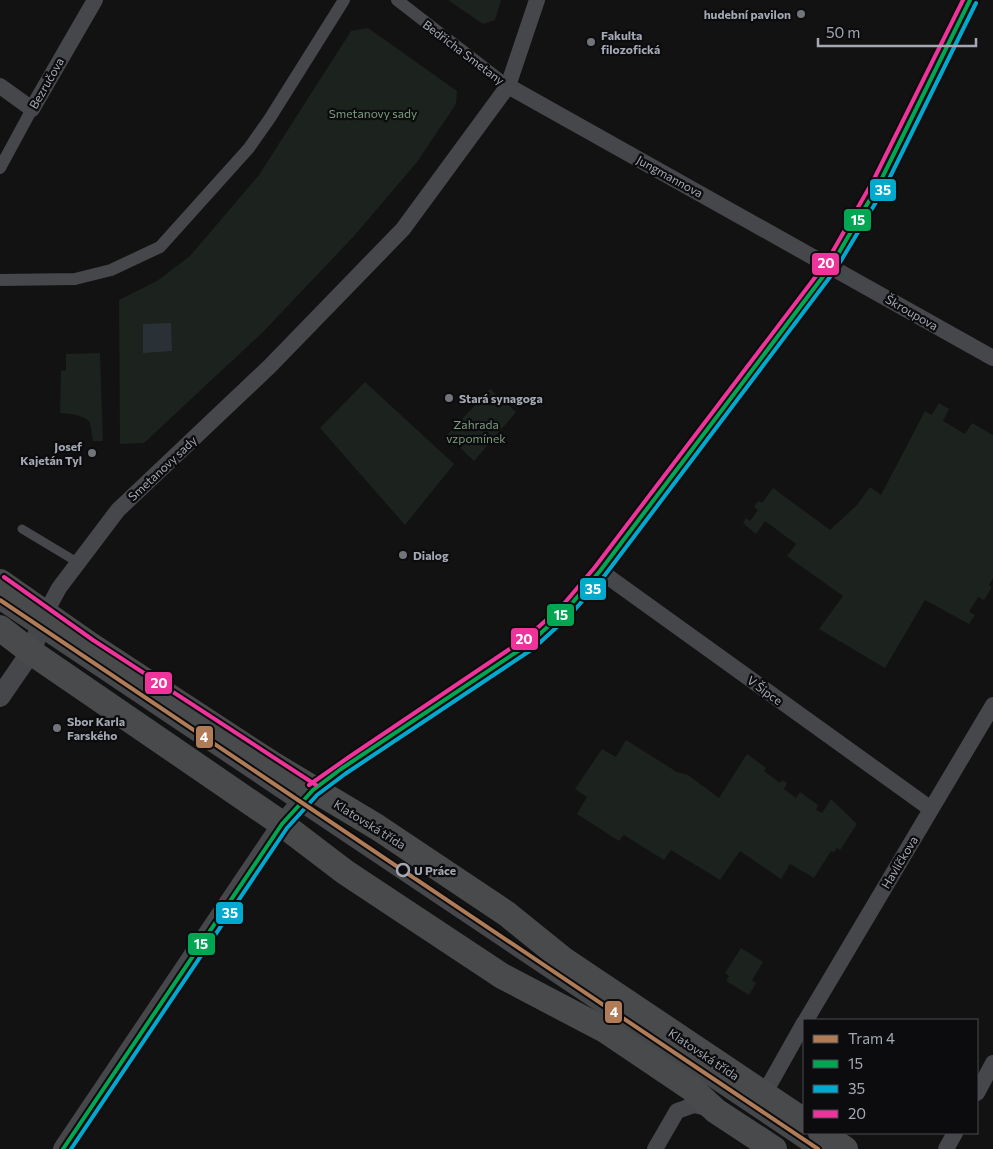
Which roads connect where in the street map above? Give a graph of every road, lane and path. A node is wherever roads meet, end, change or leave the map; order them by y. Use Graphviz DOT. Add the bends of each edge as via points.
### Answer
graph roads {
  1 [pos="95,0"];
  2 [pos="344,0"];
  3 [pos="397,0"];
  4 [pos="537,0"];
  5 [pos="0,86"];
  6 [pos="508,86"];
  7 [pos="32,109"];
  8 [pos="0,168"];
  9 [pos="831,266"];
  10 [pos="0,280"];
  11 [pos="993,358"];
  12 [pos="22,529"];
  13 [pos="77,562"];
  14 [pos="600,571"];
  15 [pos="0,582"];
  16 [pos="0,606"];
  17 [pos="0,628"];
  18 [pos="38,633"];
  19 [pos="0,697"];
  20 [pos="993,705"];
  21 [pos="298,807"];
  22 [pos="931,809"];
  23 [pos="807,1019"];
  24 [pos="803,1026"];
  25 [pos="993,1064"];
  26 [pos="978,1091"];
  27 [pos="764,1094"];
  28 [pos="716,1111"];
  29 [pos="803,1120"];
  30 [pos="822,1134"];
  31 [pos="954,1134"];
  32 [pos="63,1149"];
  33 [pos="655,1149"];
  34 [pos="774,1149"];
  35 [pos="810,1149"];
  36 [pos="845,1149"];
  37 [pos="946,1149"];
  1 -- 7 [label="street, Bezručova"];
  2 -- 10 [label="street" via="248,148 160,247 111,270 83,277"];
  3 -- 6 [label="street, Bedřicha Smetany"];
  4 -- 6 [label="street, Smetanovy sady"];
  5 -- 7 [label="street"];
  6 -- 9 [label="street, Jungmannova"];
  6 -- 13 [label="street, Smetanovy sady" via="403,229 270,366 118,510"];
  7 -- 8 [label="street, Bezručova"];
  9 -- 11 [label="street, Škroupova"];
  9 -- 14 [label="street"];
  12 -- 13 [label="lane"];
  13 -- 18 [label="street, Smetanovy sady" via="59,588"];
  14 -- 21 [label="street" via="566,610 530,642 352,762"];
  14 -- 22 [label="street, V Šipce"];
  15 -- 18 [label="main road"];
  16 -- 18 [label="lane"];
  17 -- 18 [label="main road"];
  18 -- 19 [label="street"];
  18 -- 21 [label="main road, Klatovská třída"];
  18 -- 21 [label="main road, Klatovská třída"];
  20 -- 22 [label="street, Havlíčkova"];
  21 -- 27 [label="main road, Klatovská třída" via="377,827 491,903 564,960"];
  21 -- 28 [label="main road, Klatovská třída" via="346,872 489,968 620,1041 691,1088"];
  21 -- 32 [label="street"];
  21 -- 35 [label="lane, Klatovská třída"];
  22 -- 23 [label="street, Havlíčkova"];
  24 -- 27 [label="street, Havlíčkova"];
  25 -- 26 [label="street"];
  27 -- 29 [label="main road, Klatovská třída"];
  28 -- 33 [label="street" via="694,1105 677,1110"];
  28 -- 34 [label="main road, Klatovská třída"];
  30 -- 36 [label="main road"];
  31 -- 37 [label="street"];
}
